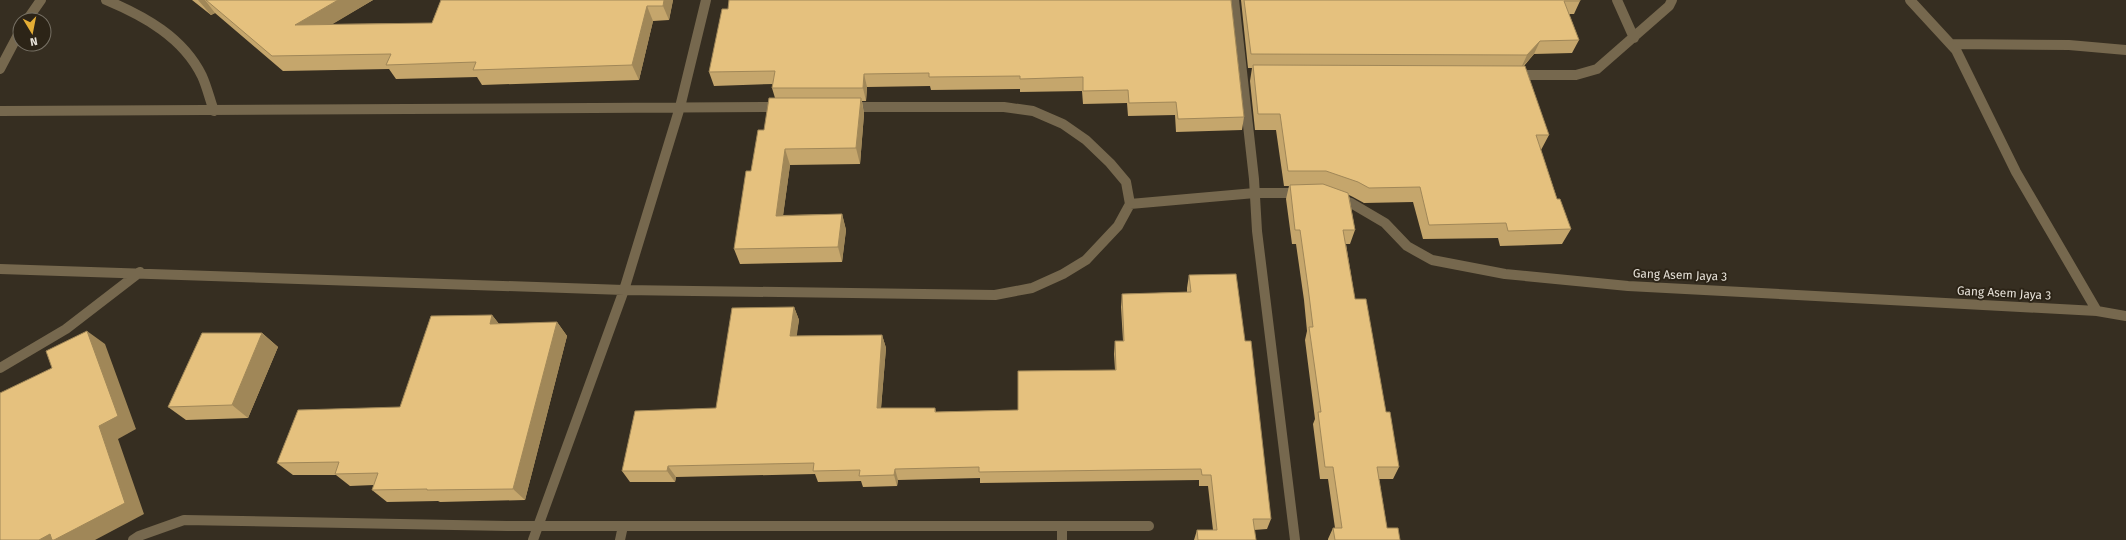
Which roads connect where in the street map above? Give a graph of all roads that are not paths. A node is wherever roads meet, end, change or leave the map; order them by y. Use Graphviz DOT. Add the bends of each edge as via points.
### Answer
graph roads {
  1 [pos="41,0"];
  2 [pos="106,0"];
  3 [pos="706,0"];
  4 [pos="1234,0"];
  5 [pos="1617,0"];
  6 [pos="1672,0"];
  7 [pos="1910,0"];
  8 [pos="33,12"];
  9 [pos="1634,38"];
  10 [pos="1952,44"];
  11 [pos="12,46"];
  12 [pos="2126,50"];
  13 [pos="0,69"];
  14 [pos="1504,75"];
  15 [pos="680,107"];
  16 [pos="791,107"];
  17 [pos="838,107"];
  18 [pos="214,111"];
  19 [pos="1,113"];
  20 [pos="1313,192"];
  21 [pos="1255,194"];
  22 [pos="1326,194"];
  23 [pos="1130,204"];
  24 [pos="0,268"];
  25 [pos="140,272"];
  26 [pos="624,290"];
  27 [pos="2097,311"];
  28 [pos="2126,316"];
  29 [pos="0,368"];
  30 [pos="538,525"];
  31 [pos="623,526"];
  32 [pos="1062,526"];
  33 [pos="1149,526"];
  34 [pos="133,540"];
  35 [pos="533,540"];
  36 [pos="620,540"];
  37 [pos="1062,540"];
  38 [pos="1295,540"];
  1 -- 8 [label="street"];
  2 -- 18 [label="street" via="141,15 175,40 199,71"];
  3 -- 15 [label="street"];
  4 -- 21 [label="street" via="1246,74"];
  5 -- 9 [label="street"];
  6 -- 9 [label="street" via="1669,6"];
  7 -- 10 [label="street"];
  9 -- 14 [label="street" via="1598,69 1576,75"];
  10 -- 12 [label="street" via="2069,45"];
  10 -- 27 [label="street" via="2016,172"];
  11 -- 13 [label="street"];
  15 -- 16 [label="street"];
  15 -- 18 [label="street"];
  15 -- 26 [label="street"];
  17 -- 23 [label="street" via="1004,107 1033,111 1063,124 1086,140 1110,163 1126,182"];
  18 -- 19 [label="street"];
  20 -- 21 [label="street"];
  21 -- 23 [label="street"];
  21 -- 38 [label="street" via="1257,232"];
  22 -- 27 [label="street, Gang Asem Jaya 3" via="1351,203 1385,223 1407,246 1432,260 1505,274 1628,286"];
  23 -- 26 [label="street" via="1118,226 1086,260 1032,288 1002,293"];
  24 -- 25 [label="street"];
  25 -- 26 [label="street"];
  25 -- 29 [label="street" via="66,329"];
  26 -- 30 [label="street"];
  27 -- 28 [label="street, Gang Asem Jaya 3"];
  30 -- 31 [label="street"];
  30 -- 34 [label="street" via="184,520 145,533"];
  30 -- 35 [label="street"];
  31 -- 32 [label="street"];
  31 -- 36 [label="street"];
  32 -- 33 [label="street"];
  32 -- 37 [label="street"];
}
